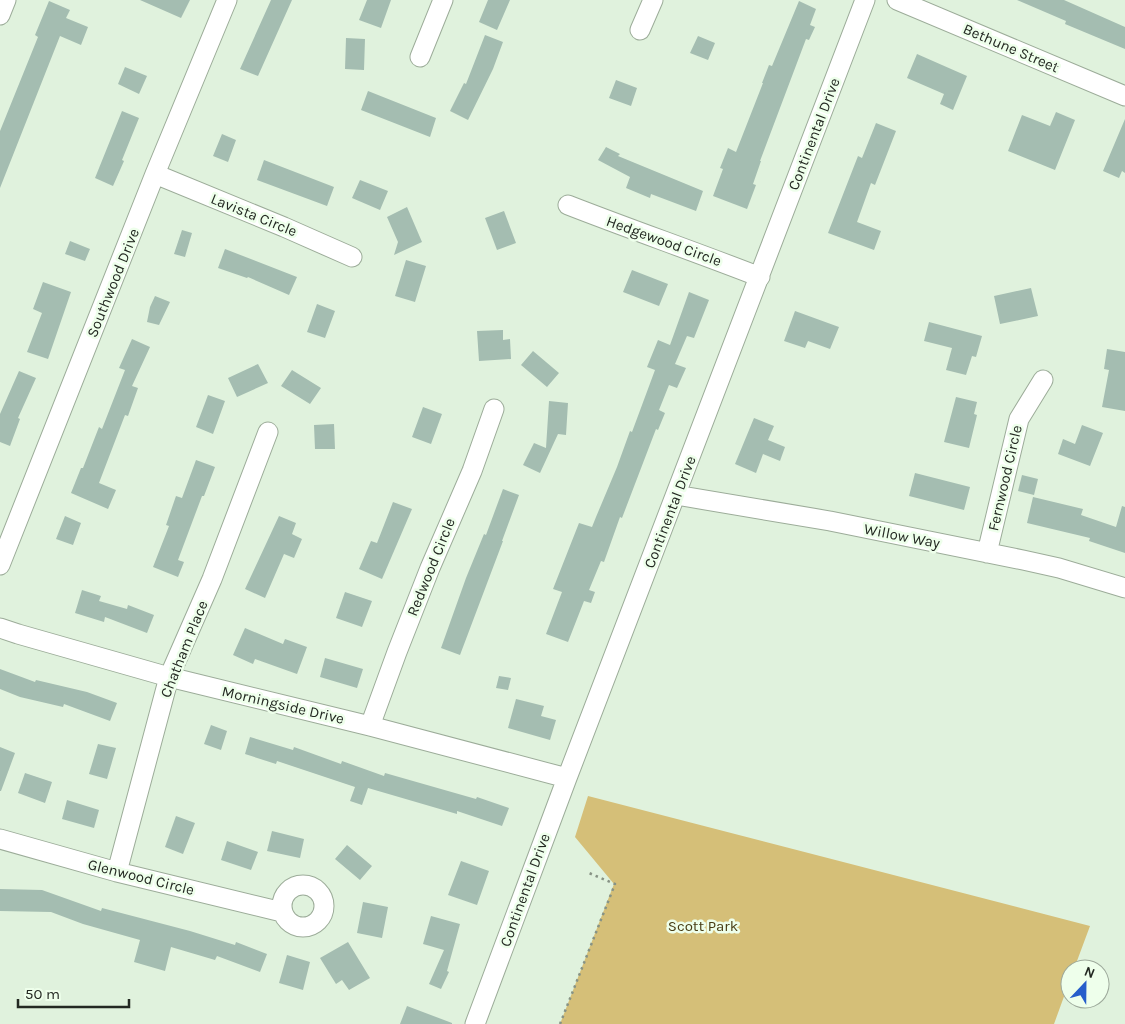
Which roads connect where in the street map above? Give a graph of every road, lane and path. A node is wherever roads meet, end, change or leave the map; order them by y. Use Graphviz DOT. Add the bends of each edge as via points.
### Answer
graph roads {
  1 [pos="6,0"];
  2 [pos="227,0"];
  3 [pos="443,0"];
  4 [pos="653,0"];
  5 [pos="865,0"];
  6 [pos="897,0"];
  7 [pos="0,15"];
  8 [pos="640,30"];
  9 [pos="420,57"];
  10 [pos="1125,96"];
  11 [pos="155,174"];
  12 [pos="568,205"];
  13 [pos="352,257"];
  14 [pos="760,277"];
  15 [pos="1043,380"];
  16 [pos="494,409"];
  17 [pos="268,432"];
  18 [pos="676,495"];
  19 [pos="987,553"];
  20 [pos="0,565"];
  21 [pos="1125,588"];
  22 [pos="0,628"];
  23 [pos="169,677"];
  24 [pos="370,726"];
  25 [pos="567,778"];
  26 [pos="0,839"];
  27 [pos="117,872"];
  28 [pos="589,872"];
  29 [pos="282,912"];
  30 [pos="475,1024"];
  31 [pos="560,1024"];
  1 -- 7 [label="street"];
  2 -- 11 [label="street, Southwood Drive"];
  3 -- 9 [label="street"];
  4 -- 8 [label="street"];
  5 -- 14 [label="street, Continental Drive"];
  6 -- 10 [label="street, Bethune Street"];
  11 -- 13 [label="street, Lavista Circle"];
  11 -- 20 [label="street, Southwood Drive"];
  12 -- 14 [label="street, Hedgewood Circle"];
  14 -- 18 [label="street, Continental Drive"];
  15 -- 19 [label="street, Fernwood Circle" via="1019,419"];
  16 -- 24 [label="street, Redwood Circle"];
  17 -- 23 [label="street, Chatham Place" via="212,579"];
  18 -- 19 [label="street, Willow Way" via="830,521"];
  18 -- 25 [label="street, Continental Drive"];
  19 -- 21 [label="street, Willow Way" via="1060,568"];
  22 -- 23 [label="street, Morningside Drive"];
  23 -- 24 [label="street, Morningside Drive"];
  23 -- 27 [label="street, Chatham Place"];
  24 -- 25 [label="street, Morningside Drive"];
  25 -- 30 [label="street, Continental Drive"];
  26 -- 27 [label="street, Glenwood Circle"];
  27 -- 29 [label="street, Glenwood Circle"];
  28 -- 31 [label="path" via="614,884"];
}
